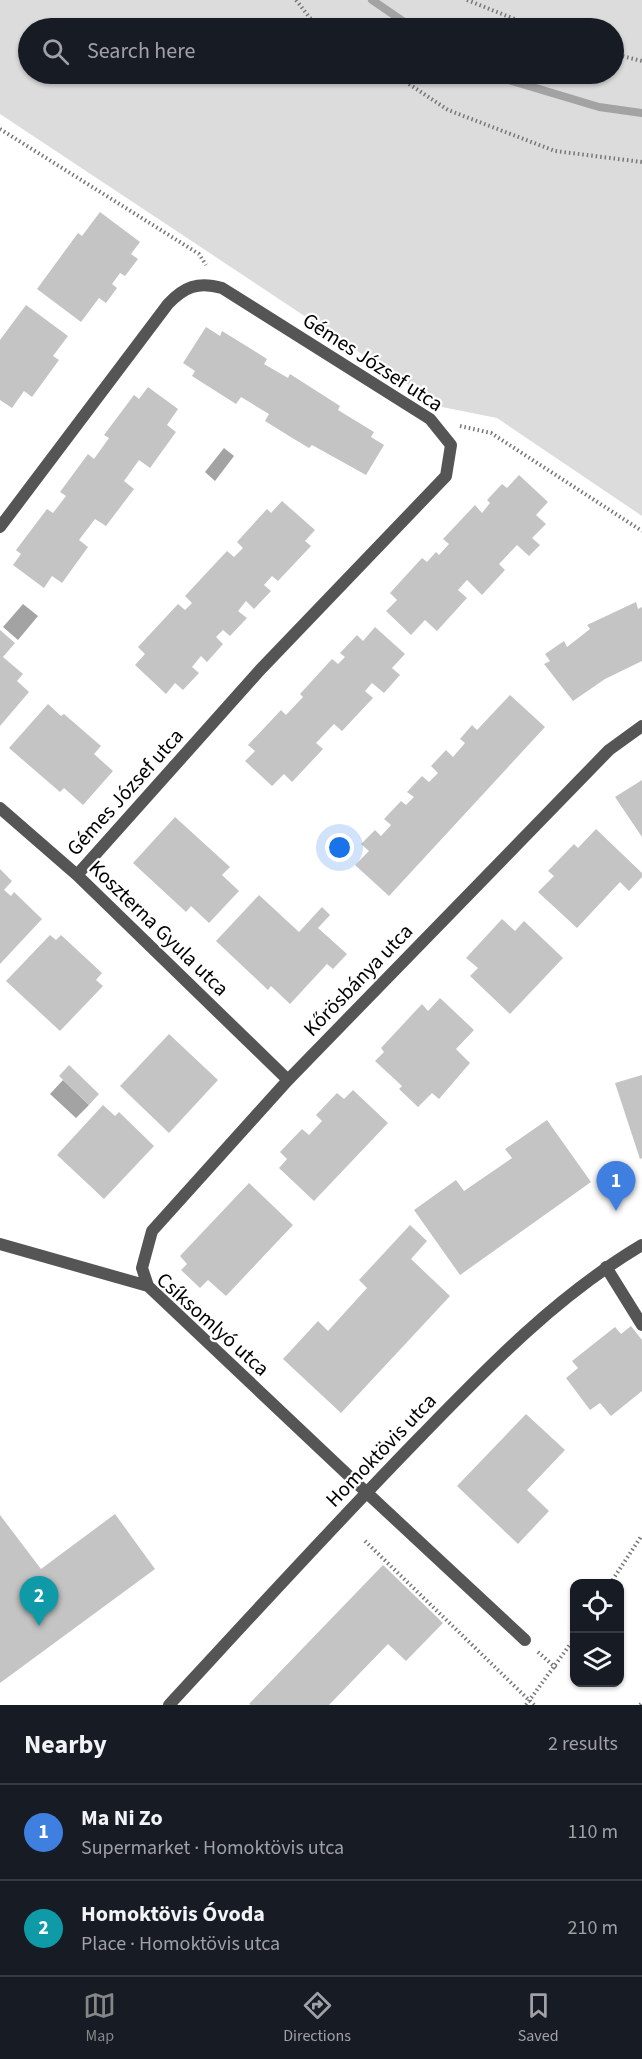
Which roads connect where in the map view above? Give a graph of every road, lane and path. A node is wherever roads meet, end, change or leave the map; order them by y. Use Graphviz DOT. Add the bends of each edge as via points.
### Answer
graph roads {
  1 [pos="296,0"];
  2 [pos="467,0"];
  3 [pos="310,18"];
  4 [pos="512,18"];
  5 [pos="624,56"];
  6 [pos="642,61"];
  7 [pos="408,84"];
  8 [pos="0,129"];
  9 [pos="642,162"];
  10 [pos="222,288"];
  11 [pos="429,419"];
  12 [pos="0,527"];
  13 [pos="642,531"];
  14 [pos="642,726"];
  15 [pos="0,808"];
  16 [pos="77,875"];
  17 [pos="288,1080"];
  18 [pos="0,1244"];
  19 [pos="642,1245"];
  20 [pos="606,1267"];
  21 [pos="148,1286"];
  22 [pos="642,1325"];
  23 [pos="366,1492"];
  24 [pos="642,1535"];
  25 [pos="365,1541"];
  26 [pos="613,1579"];
  27 [pos="525,1640"];
  28 [pos="570,1645"];
  29 [pos="530,1701"];
  30 [pos="169,1705"];
  31 [pos="526,1705"];
  32 [pos="534,1705"];
  1 -- 3 [label="path"];
  2 -- 4 [label="path"];
  5 -- 6 [label="path"];
  7 -- 9 [label="path" via="448,110 555,151"];
  8 -- 10 [label="path" via="199,254"];
  10 -- 11 [label="street, Gémes József utca"];
  10 -- 12 [label="street, Gémes József utca" via="194,285 180,291"];
  11 -- 13 [label="path" via="491,433"];
  11 -- 16 [label="street, Gémes József utca" via="451,445 446,476 260,670"];
  14 -- 17 [label="street, Kőrösbánya utca" via="609,750"];
  15 -- 16 [label="street, Koszterna Gyula utca"];
  16 -- 17 [label="street, Koszterna Gyula utca"];
  17 -- 21 [label="street, Kőrösbánya utca" via="152,1231 142,1268"];
  18 -- 21 [label="street, Csíksomlyó utca"];
  19 -- 20 [label="street, Homoktövis utca"];
  20 -- 22 [label="street"];
  20 -- 23 [label="street, Homoktövis utca" via="570,1293 511,1346"];
  21 -- 23 [label="street, Csíksomlyó utca"];
  23 -- 27 [label="street, Csíksomlyó utca"];
  23 -- 30 [label="street, Homoktövis utca"];
  24 -- 26 [label="path"];
  25 -- 29 [label="path"];
  28 -- 29 [label="path"];
  29 -- 31 [label="path"];
  29 -- 32 [label="path"];
}
